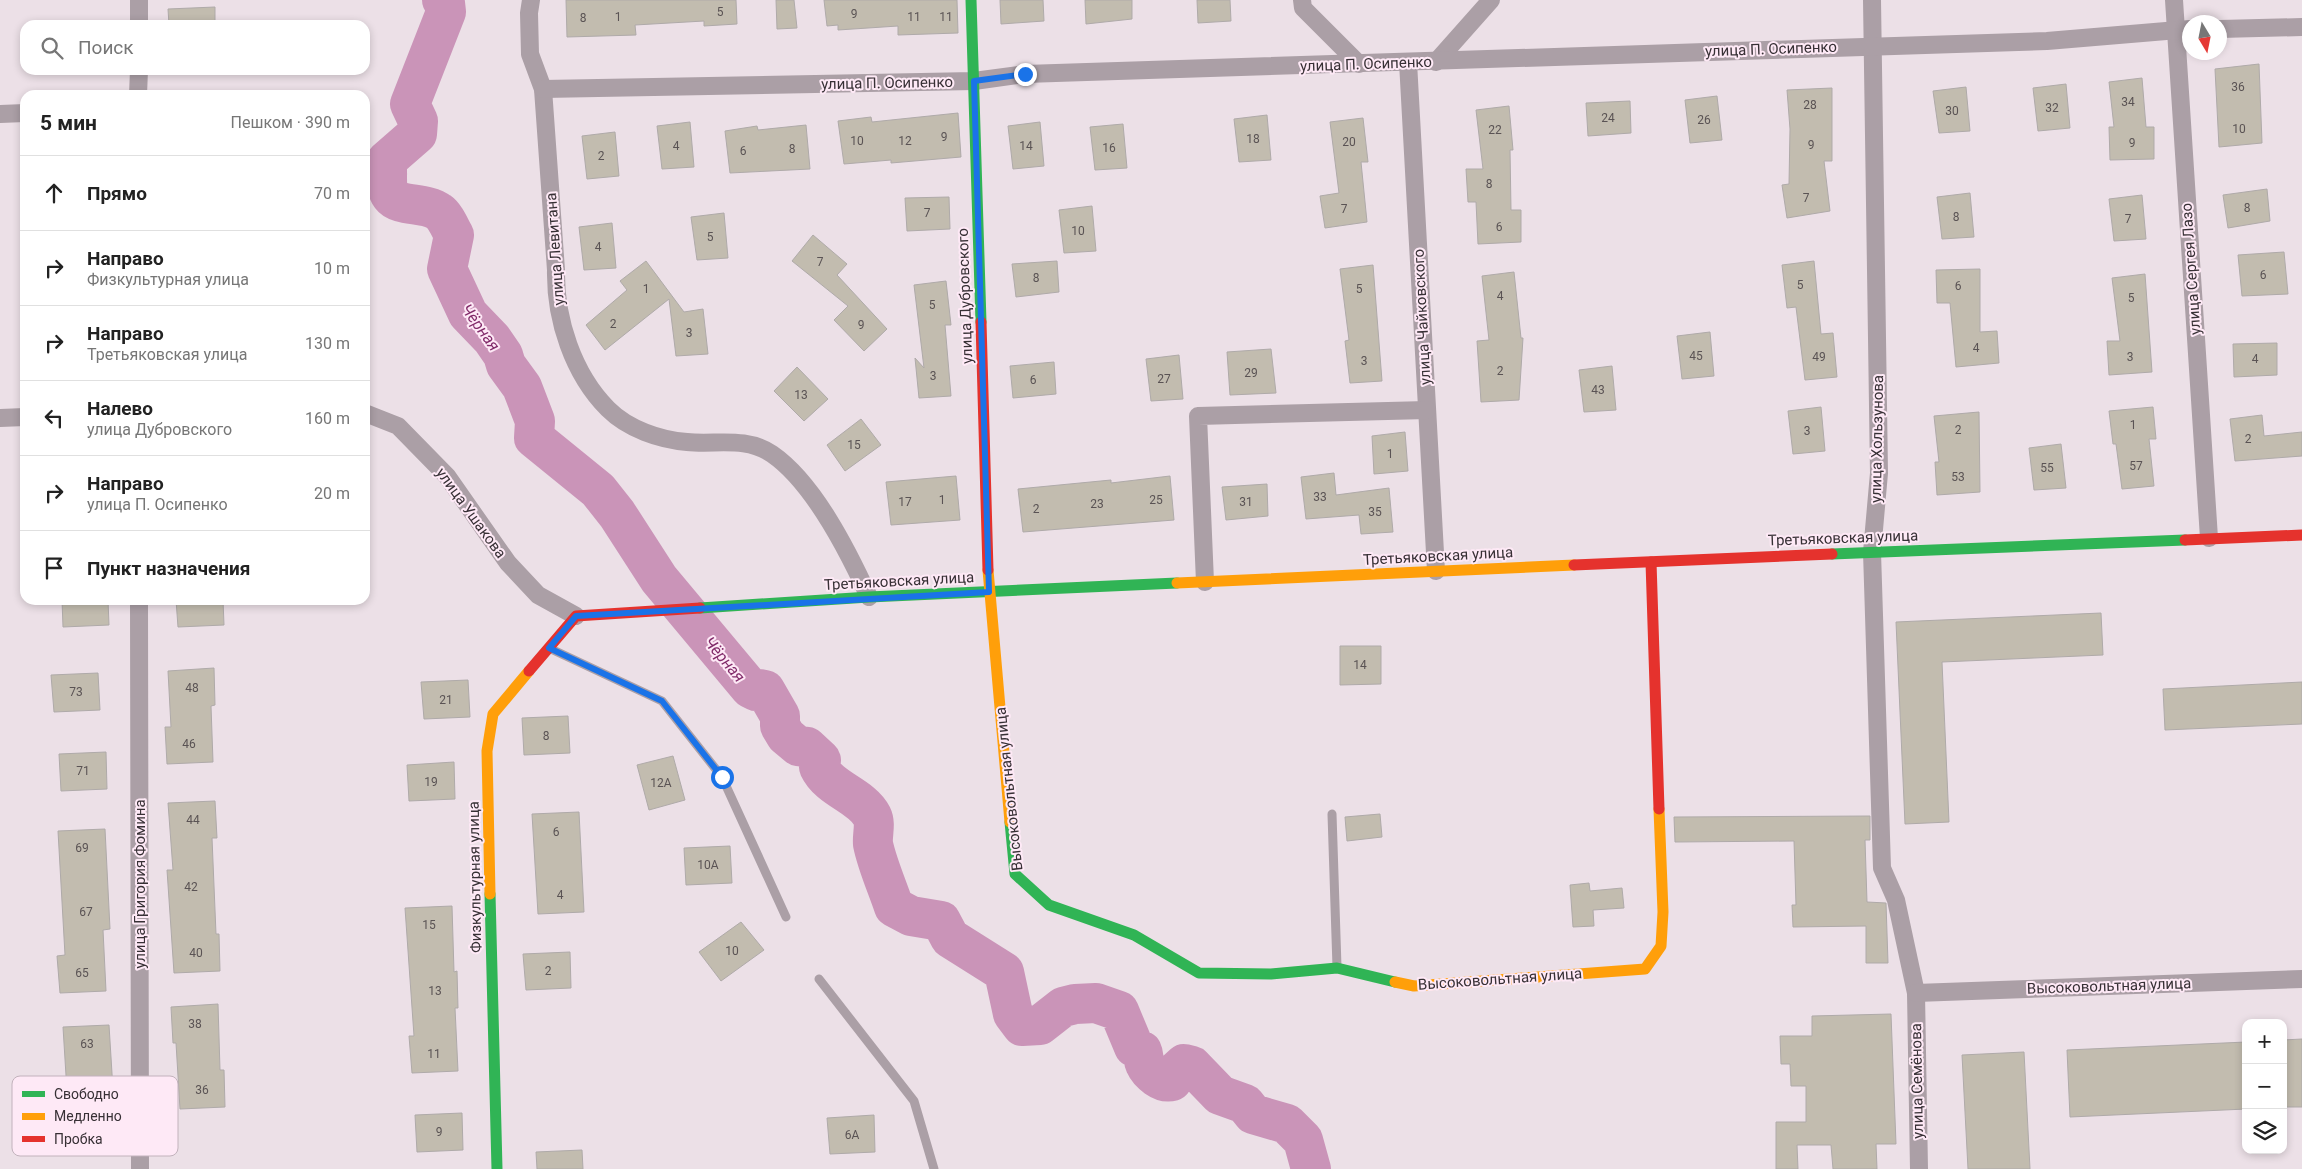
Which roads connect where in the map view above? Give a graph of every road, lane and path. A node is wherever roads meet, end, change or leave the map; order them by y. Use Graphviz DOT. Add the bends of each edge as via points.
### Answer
graph roads {
  1 [pos="139,0"];
  2 [pos="531,0"];
  3 [pos="971,0"];
  4 [pos="1302,0"];
  5 [pos="1491,0"];
  6 [pos="1872,0"];
  7 [pos="2174,0"];
  8 [pos="139,20"];
  9 [pos="2302,28"];
  10 [pos="2227,29"];
  11 [pos="2182,30"];
  12 [pos="1873,45"];
  13 [pos="2184,60"];
  14 [pos="1408,62"];
  15 [pos="1436,62"];
  16 [pos="1359,64"];
  17 [pos="139,75"];
  18 [pos="974,81"];
  19 [pos="543,89"];
  20 [pos="138,90"];
  21 [pos="0,114"];
  22 [pos="20,114"];
  23 [pos="1428,410"];
  24 [pos="370,416"];
  25 [pos="20,417"];
  26 [pos="0,418"];
  27 [pos="2302,535"];
  28 [pos="2209,538"];
  29 [pos="1872,552"];
  30 [pos="1651,562"];
  31 [pos="1436,571"];
  32 [pos="1206,582"];
  33 [pos="989,592"];
  34 [pos="869,597"];
  35 [pos="139,605"];
  36 [pos="576,616"];
  37 [pos="549,648"];
  38 [pos="1332,814"];
  39 [pos="786,918"];
  40 [pos="1337,968"];
  41 [pos="819,979"];
  42 [pos="2302,979"];
  43 [pos="1916,993"];
  44 [pos="140,1076"];
  45 [pos="140,1156"];
  46 [pos="140,1169"];
  47 [pos="497,1169"];
  48 [pos="934,1169"];
  49 [pos="1919,1169"];
  1 -- 8 [label="street"];
  2 -- 19 [label="street, улица Левитана" via="530,54"];
  3 -- 18 [label="street, улица Дубровского"];
  4 -- 16 [label="street" via="1303,8"];
  5 -- 15 [label="street"];
  6 -- 12 [label="street, улица Хользунова"];
  7 -- 11 [label="street, улица Сергея Лазо"];
  9 -- 10 [label="street"];
  11 -- 12 [label="street, улица П. Осипенко" via="2047,41"];
  12 -- 15 [label="street, улица П. Осипенко"];
  12 -- 29 [label="street, улица Хользунова" via="1879,473"];
  13 -- 28 [label="street, улица Сергея Лазо"];
  14 -- 15 [label="street, улица П. Осипенко"];
  14 -- 16 [label="street, улица П. Осипенко"];
  14 -- 23 [label="street, улица Чайковского"];
  16 -- 18 [label="street, улица П. Осипенко" via="1025,74"];
  17 -- 20 [label="street"];
  18 -- 19 [label="street, улица П. Осипенко"];
  18 -- 33 [label="street, улица Дубровского"];
  19 -- 34 [label="street, улица Левитана" via="556,291 562,328 589,385 608,410 660,438 752,444 772,454 822,509 854,563"];
  21 -- 22 [label="street"];
  23 -- 31 [label="street, улица Чайковского"];
  23 -- 32 [label="street" via="1198,416"];
  24 -- 36 [label="street, улица Ушакова" via="398,426 447,476 508,563 538,595"];
  25 -- 26 [label="street"];
  27 -- 28 [label="street, Третьяковская улица"];
  28 -- 29 [label="street, Третьяковская улица"];
  29 -- 30 [label="street, Третьяковская улица"];
  29 -- 43 [label="street, улица Хользунова" via="1882,868 1896,900"];
  30 -- 31 [label="street, Третьяковская улица"];
  30 -- 40 [label="street, Высоковольтная улица" via="1663,912 1661,946 1645,969 1414,986"];
  31 -- 32 [label="street, Третьяковская улица"];
  32 -- 33 [label="street, Третьяковская улица"];
  33 -- 34 [label="street, Третьяковская улица"];
  33 -- 40 [label="street, Высоковольтная улица" via="1015,874 1048,905 1134,934 1200,973 1271,974"];
  34 -- 36 [label="street, Третьяковская улица"];
  35 -- 44 [label="street, улица Григория Фомина"];
  36 -- 37 [label="street, Физкультурная улица"];
  37 -- 39 [label="lane" via="662,701 722,777"];
  37 -- 47 [label="street, Физкультурная улица" via="493,714 487,751"];
  38 -- 40 [label="lane"];
  41 -- 48 [label="lane" via="914,1101"];
  42 -- 43 [label="street, Высоковольтная улица"];
  43 -- 49 [label="street, улица Семёнова"];
  45 -- 46 [label="street, улица Григория Фомина"];
}
